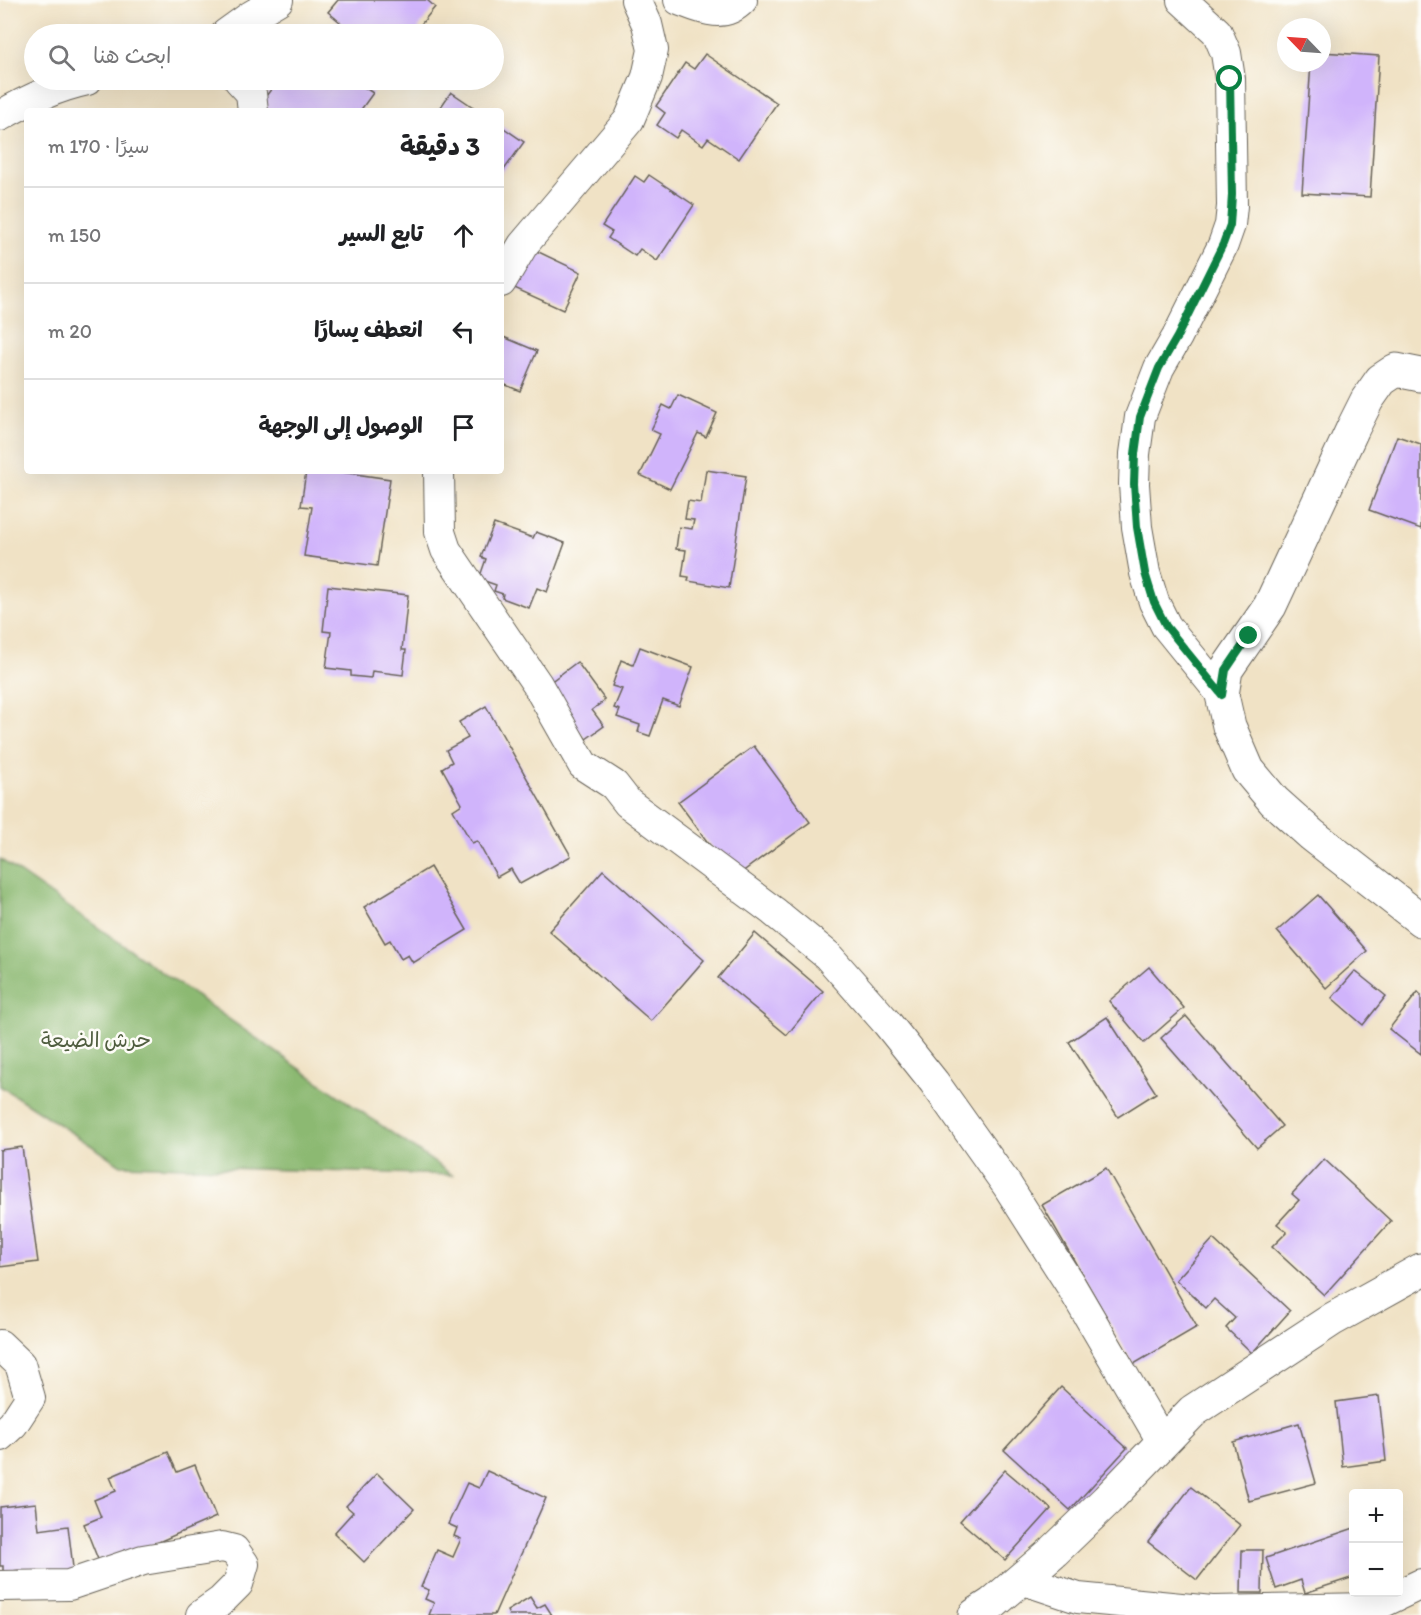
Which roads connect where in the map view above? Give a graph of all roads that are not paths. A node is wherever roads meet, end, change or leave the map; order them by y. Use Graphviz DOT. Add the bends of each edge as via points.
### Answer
graph roads {
  1 [pos="278,0"];
  2 [pos="636,0"];
  3 [pos="679,0"];
  4 [pos="742,0"];
  5 [pos="1182,0"];
  6 [pos="240,24"];
  7 [pos="50,90"];
  8 [pos="248,90"];
  9 [pos="253,108"];
  10 [pos="0,116"];
  11 [pos="504,277"];
  12 [pos="1421,375"];
  13 [pos="439,474"];
  14 [pos="1222,695"];
  15 [pos="1421,920"];
  16 [pos="1421,1270"];
  17 [pos="0,1345"];
  18 [pos="0,1436"];
  19 [pos="1163,1443"];
  20 [pos="1021,1580"];
  21 [pos="1421,1584"];
  22 [pos="0,1586"];
  23 [pos="201,1615"];
  24 [pos="975,1615"];
  1 -- 6 [label="street"];
  2 -- 11 [label="street" via="653,50 647,77 629,120 523,245"];
  3 -- 4 [label="street" via="712,12"];
  5 -- 14 [label="street" via="1217,32 1226,53 1232,206 1223,244 1159,368 1140,417 1134,484 1139,538 1154,602 1166,626"];
  7 -- 10 [label="street"];
  8 -- 9 [label="street"];
  12 -- 14 [label="street" via="1396,370 1381,380 1367,400 1270,606 1226,670"];
  13 -- 19 [label="street" via="440,532 447,550 537,684 583,765 614,785 628,803 827,955 887,1023 1007,1185"];
  14 -- 15 [label="street" via="1229,726 1248,770 1274,801"];
  16 -- 19 [label="street" via="1333,1319 1192,1411"];
  17 -- 18 [label="street" via="20,1364 30,1398"];
  19 -- 20 [label="street"];
  20 -- 21 [label="street" via="1078,1598 1212,1611 1371,1608"];
  20 -- 24 [label="street"];
  22 -- 23 [label="street" via="69,1585 143,1560 222,1547 234,1550 244,1564 238,1584"];
}
